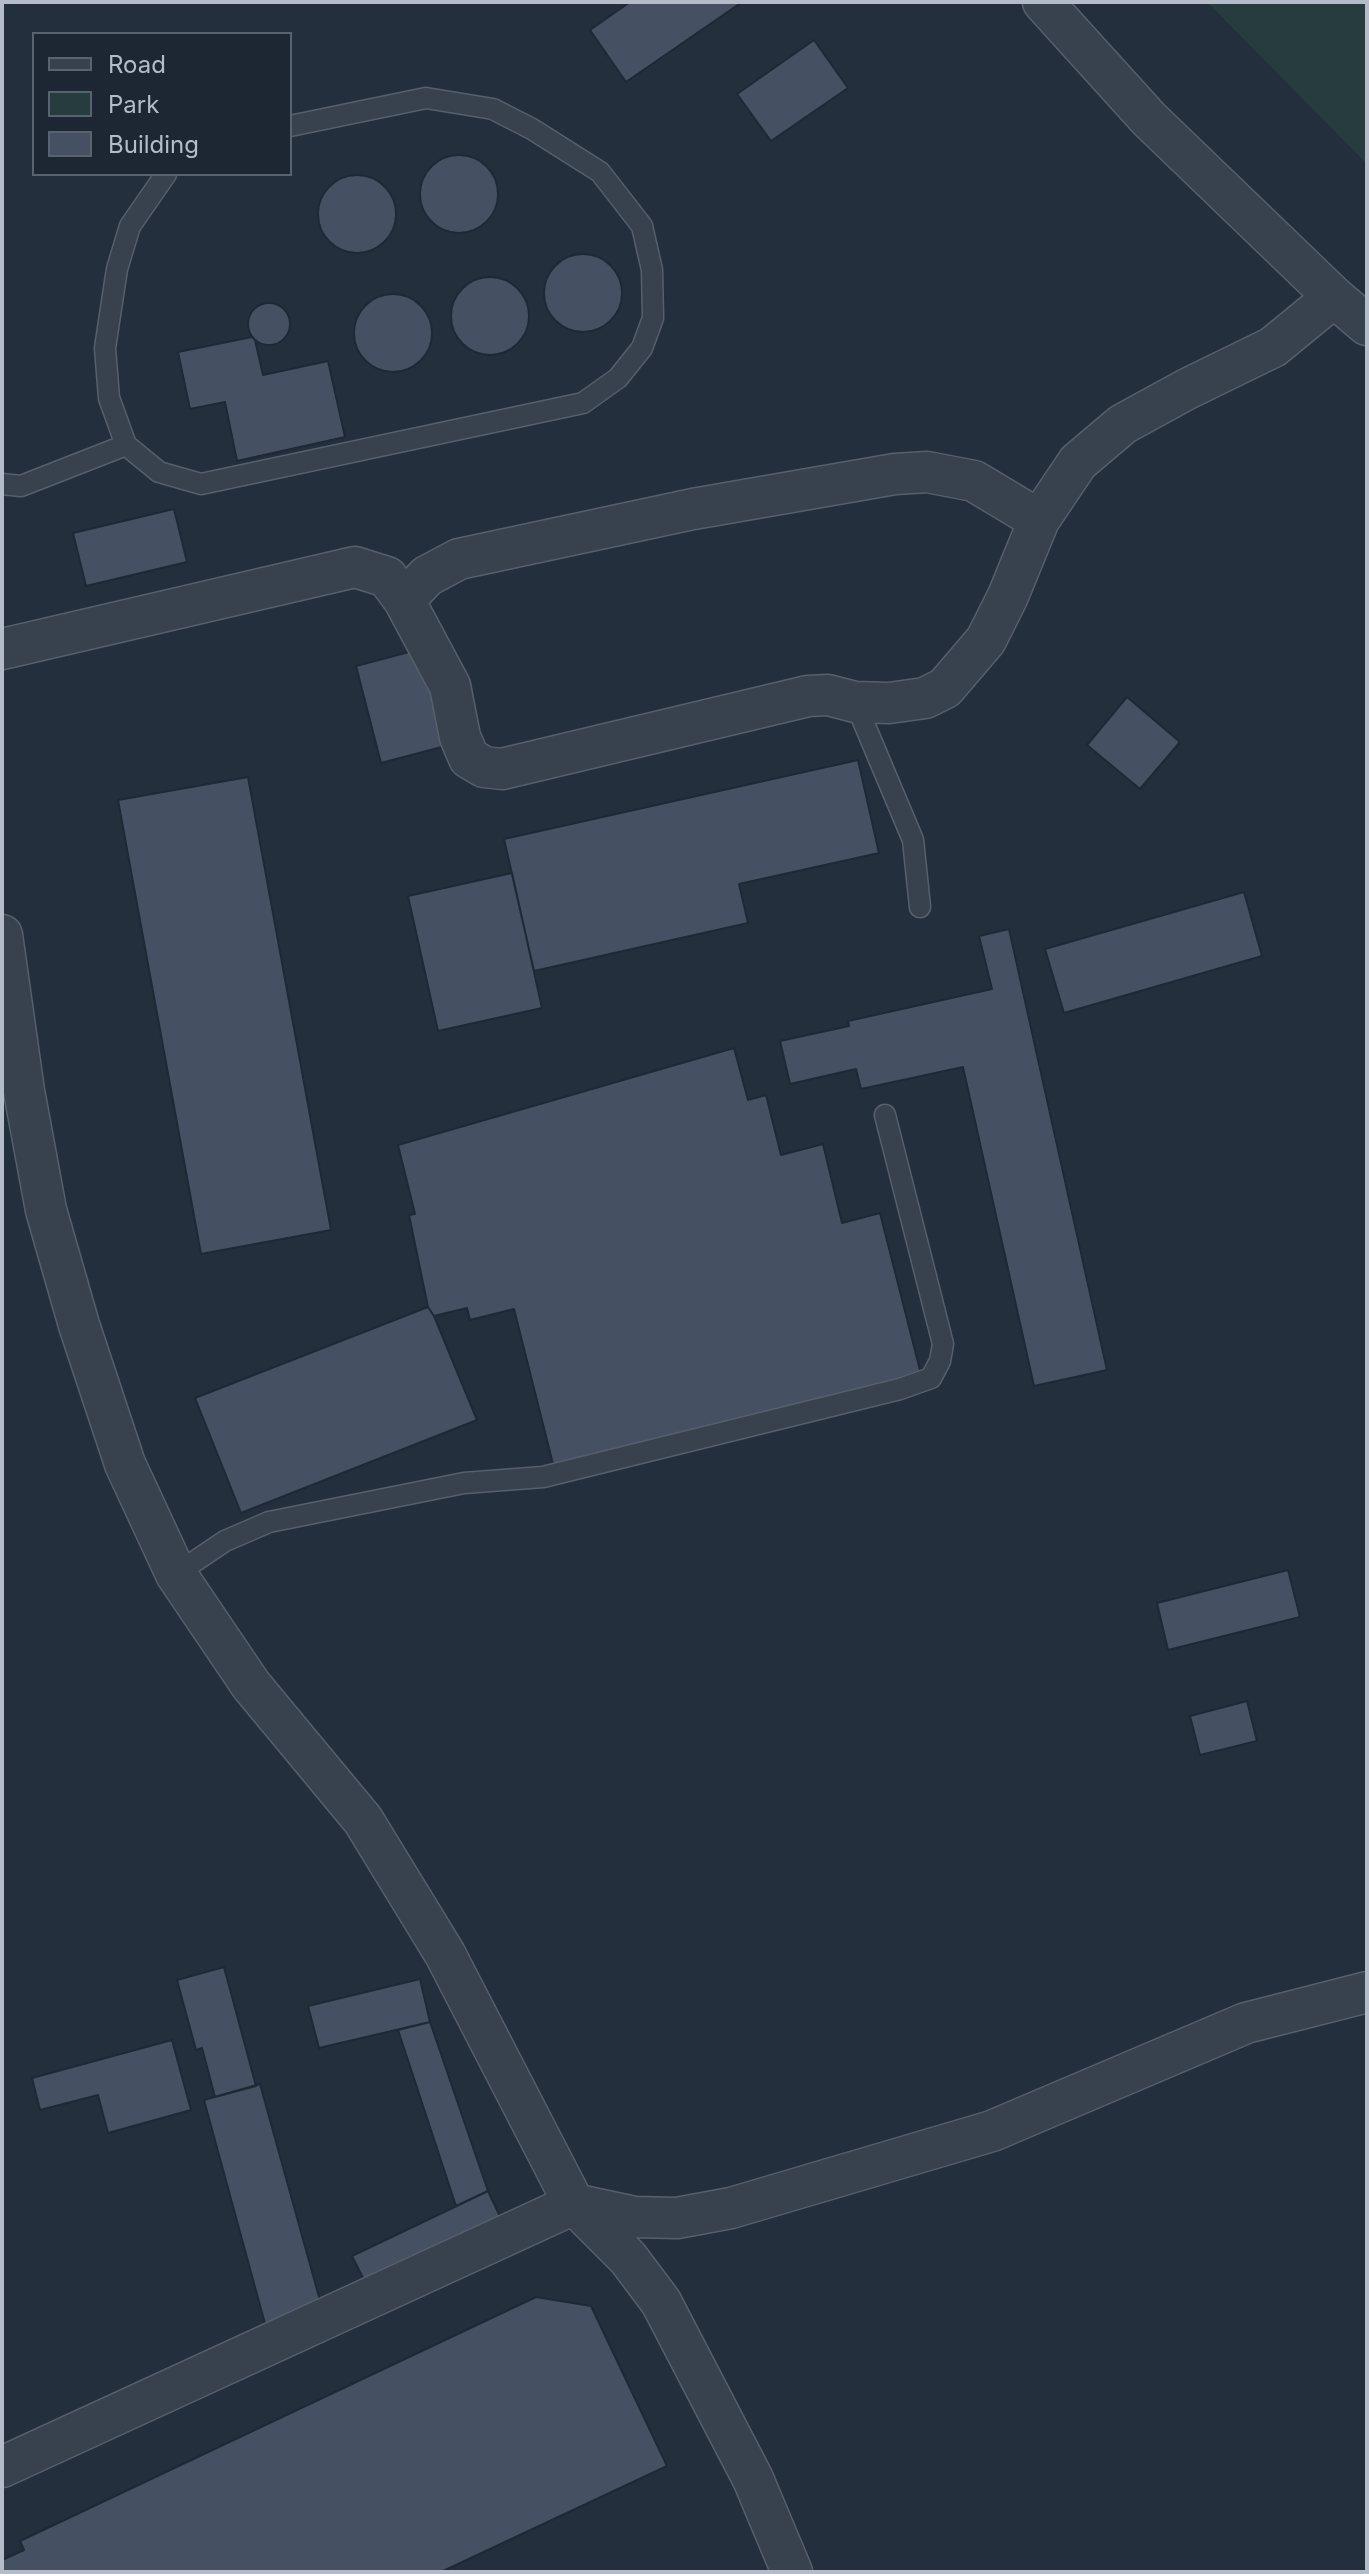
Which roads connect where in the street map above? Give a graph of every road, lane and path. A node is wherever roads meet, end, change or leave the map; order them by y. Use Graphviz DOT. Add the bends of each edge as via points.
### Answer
graph roads {
  1 [pos="1043,2"];
  2 [pos="292,126"];
  3 [pos="165,176"];
  4 [pos="1334,297"];
  5 [pos="1367,325"];
  6 [pos="126,445"];
  7 [pos="2,484"];
  8 [pos="1039,520"];
  9 [pos="404,600"];
  10 [pos="2,649"];
  11 [pos="855,702"];
  12 [pos="920,907"];
  13 [pos="2,935"];
  14 [pos="885,1115"];
  15 [pos="176,1574"];
  16 [pos="1367,1992"];
  17 [pos="574,2204"];
  18 [pos="2,2467"];
  19 [pos="792,2572"];
  1 -- 4 [label="street" via="1149,119"];
  2 -- 6 [label="lane" via="426,98 493,109 600,172 642,226 652,270 653,318 642,348 618,378 583,403 201,484 159,472"];
  3 -- 6 [label="lane" via="130,226 117,269 105,348 109,398"];
  4 -- 5 [label="street"];
  4 -- 8 [label="street" via="1273,347 1123,424 1078,462"];
  6 -- 7 [label="lane" via="21,486"];
  8 -- 9 [label="street" via="974,481 927,472 895,474 679,512 459,559 427,576"];
  8 -- 11 [label="street" via="986,640 945,688 925,698"];
  9 -- 10 [label="street" via="387,577 355,567"];
  9 -- 11 [label="street" via="450,686 469,758 484,767 502,769 808,696"];
  11 -- 12 [label="lane" via="913,840"];
  13 -- 15 [label="street" via="46,1210 125,1464"];
  14 -- 15 [label="lane" via="943,1344 931,1378 543,1477 464,1483 269,1522 225,1541"];
  15 -- 17 [label="street" via="251,1685 363,1820 445,1954"];
  16 -- 17 [label="street" via="1246,2023 992,2131 731,2208 677,2218 635,2217"];
  17 -- 18 [label="street"];
  17 -- 19 [label="street" via="628,2258 661,2302 753,2479"];
}
